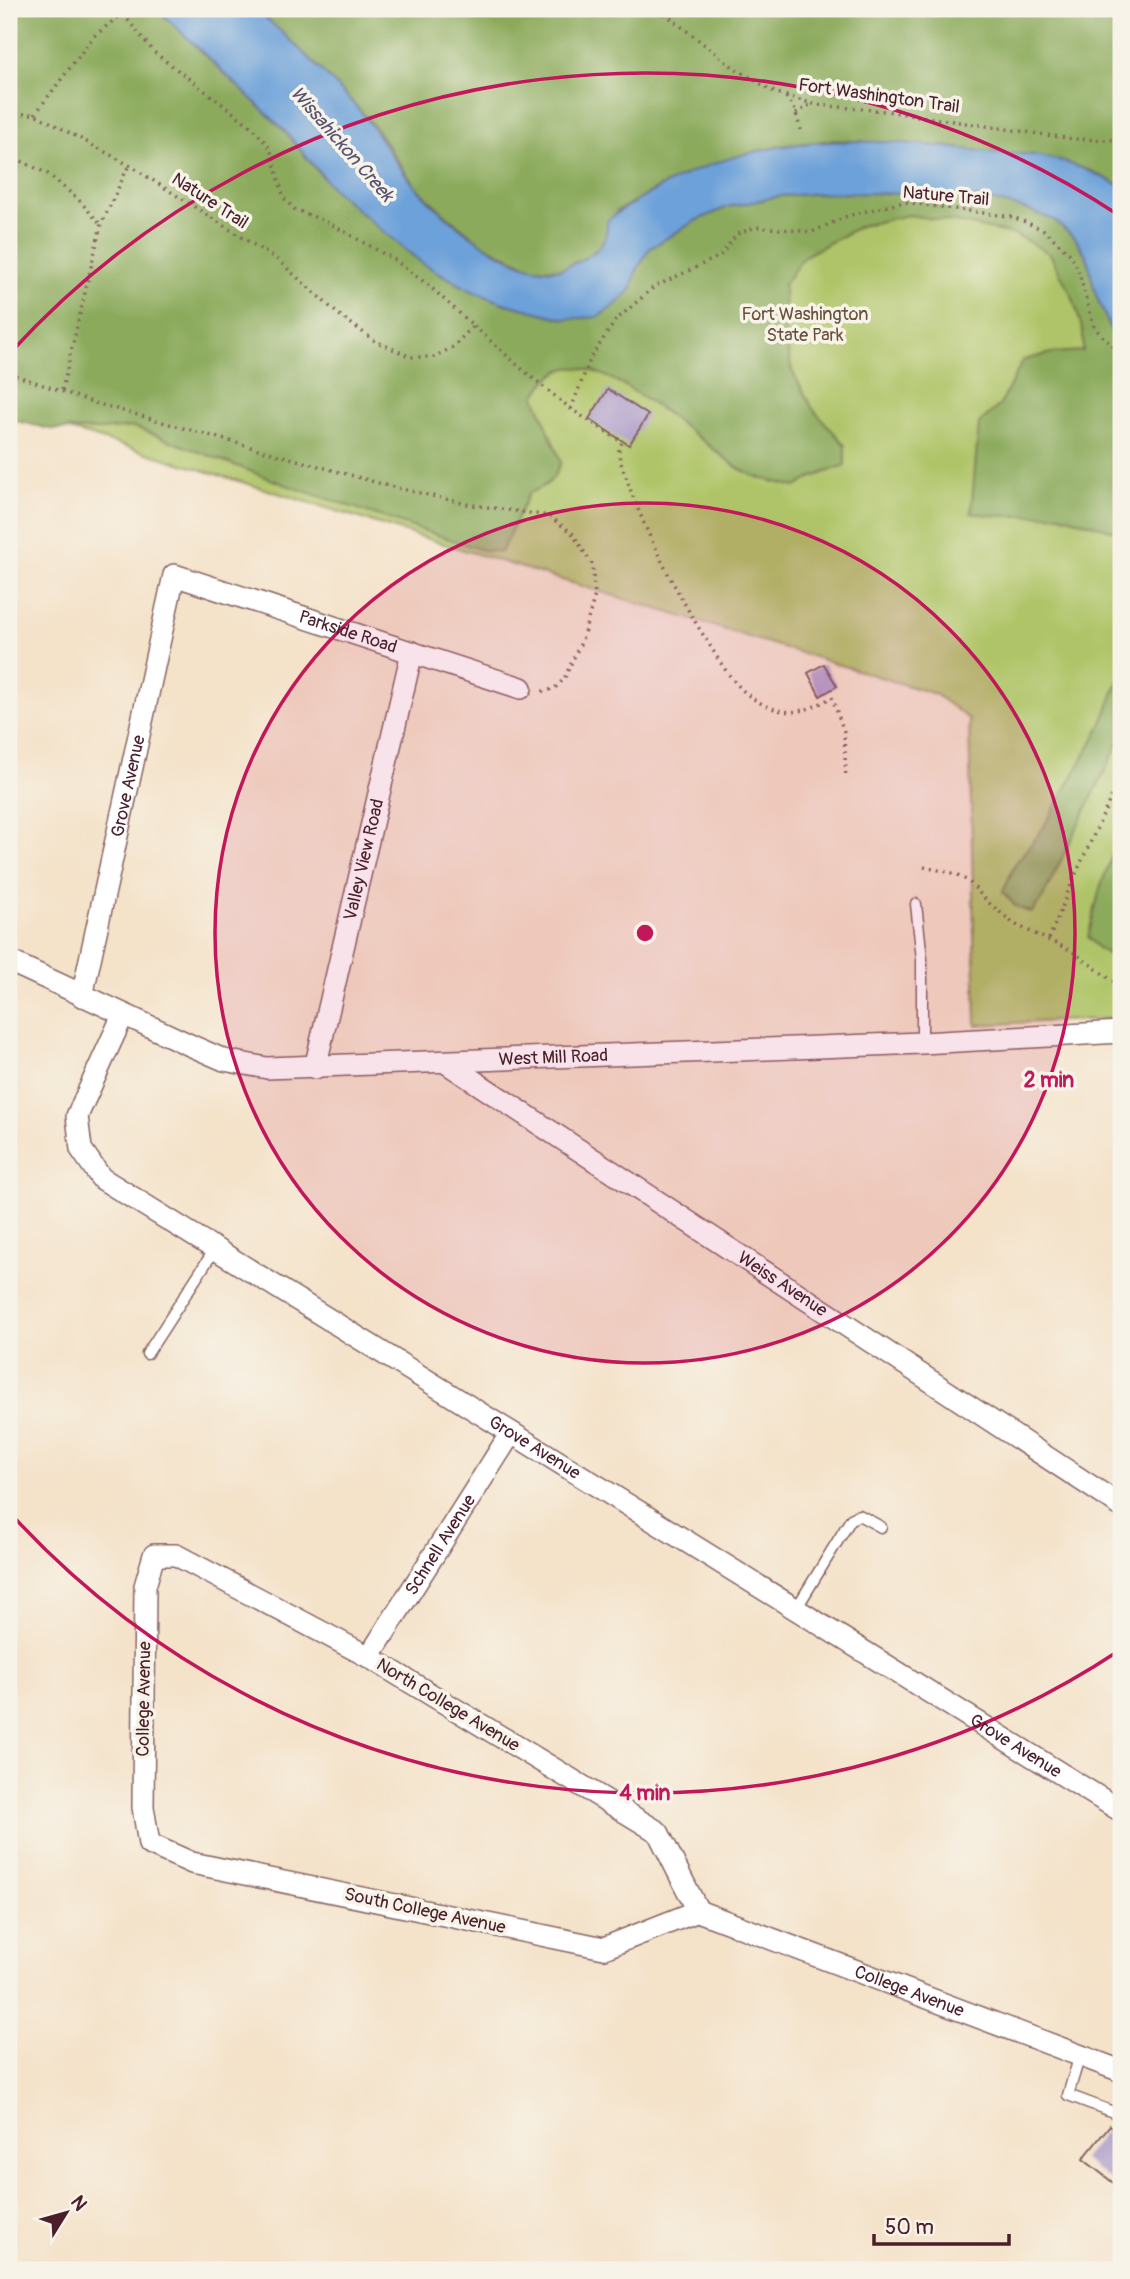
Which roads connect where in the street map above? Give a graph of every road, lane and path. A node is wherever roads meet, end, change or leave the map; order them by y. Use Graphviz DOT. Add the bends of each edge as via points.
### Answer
graph roads {
  1 [pos="119,9"];
  2 [pos="659,9"];
  3 [pos="122,14"];
  4 [pos="785,95"];
  5 [pos="812,103"];
  6 [pos="9,114"];
  7 [pos="34,114"];
  8 [pos="796,114"];
  9 [pos="802,131"];
  10 [pos="1121,140"];
  11 [pos="9,155"];
  12 [pos="129,165"];
  13 [pos="101,225"];
  14 [pos="473,326"];
  15 [pos="1121,356"];
  16 [pos="9,373"];
  17 [pos="62,390"];
  18 [pos="572,409"];
  19 [pos="174,575"];
  20 [pos="412,652"];
  21 [pos="520,688"];
  22 [pos="828,691"];
  23 [pos="832,697"];
  24 [pos="1121,776"];
  25 [pos="846,779"];
  26 [pos="924,867"];
  27 [pos="916,904"];
  28 [pos="1049,939"];
  29 [pos="9,961"];
  30 [pos="1121,987"];
  31 [pos="82,996"];
  32 [pos="123,1016"];
  33 [pos="1121,1032"];
  34 [pos="922,1044"];
  35 [pos="445,1062"];
  36 [pos="315,1068"];
  37 [pos="215,1249"];
  38 [pos="147,1354"];
  39 [pos="511,1433"];
  40 [pos="1121,1506"];
  41 [pos="881,1527"];
  42 [pos="154,1555"];
  43 [pos="796,1609"];
  44 [pos="369,1657"];
  45 [pos="1121,1811"];
  46 [pos="149,1844"];
  47 [pos="698,1911"];
  48 [pos="1080,2055"];
  49 [pos="1121,2071"];
  50 [pos="1121,2115"];
  1 -- 3 [label="path"];
  2 -- 4 [label="path, Fort Washington Trail" via="733,67"];
  3 -- 7 [label="path" via="94,36"];
  3 -- 14 [label="path" via="155,52 252,127 270,148 284,198 294,209 393,259"];
  4 -- 5 [label="path, Fort Washington Trail"];
  4 -- 8 [label="path"];
  5 -- 8 [label="path"];
  5 -- 10 [label="path, Fort Washington Trail" via="1073,139"];
  6 -- 7 [label="path"];
  7 -- 12 [label="path, Nature Trail"];
  8 -- 9 [label="path"];
  11 -- 13 [label="path" via="48,174"];
  12 -- 13 [label="path"];
  12 -- 14 [label="path, Nature Trail" via="279,261 375,341 411,357 433,357 453,347"];
  13 -- 17 [label="path"];
  14 -- 18 [label="path"];
  15 -- 18 [label="path, Nature Trail" via="1094,327 1078,268 1069,253 1044,230 1013,217 904,202 847,216 812,232 756,228 737,234 720,256 654,287 616,320 591,357"];
  16 -- 17 [label="path"];
  17 -- 21 [label="path" via="389,486 549,516 572,533 592,564 595,595 564,679 542,693"];
  18 -- 23 [label="path" via="621,442 620,460 655,548 689,612 734,680 757,701 785,712 805,711"];
  19 -- 20 [label="street, Parkside Road"];
  19 -- 31 [label="street, Grove Avenue"];
  20 -- 21 [label="street, Parkside Road"];
  20 -- 36 [label="street, Valley View Road"];
  22 -- 23 [label="path"];
  23 -- 25 [label="path" via="844,732"];
  24 -- 28 [label="path"];
  26 -- 28 [label="path" via="957,874 1004,917"];
  27 -- 34 [label="lane" via="922,959"];
  28 -- 30 [label="path"];
  29 -- 31 [label="street, West Mill Road"];
  31 -- 32 [label="street, West Mill Road"];
  32 -- 36 [label="street, West Mill Road" via="224,1060 267,1068"];
  32 -- 37 [label="street, Grove Avenue" via="77,1116 81,1149 100,1178"];
  33 -- 34 [label="street, West Mill Road"];
  34 -- 35 [label="street, West Mill Road"];
  35 -- 36 [label="street, West Mill Road"];
  35 -- 40 [label="street, Weiss Avenue"];
  37 -- 38 [label="lane"];
  37 -- 39 [label="street, Grove Avenue"];
  39 -- 43 [label="street, Grove Avenue"];
  39 -- 44 [label="street, Schnell Avenue"];
  41 -- 43 [label="lane" via="859,1515 851,1519"];
  42 -- 44 [label="street, North College Avenue" via="176,1555"];
  42 -- 46 [label="street, College Avenue" via="145,1586 143,1807"];
  43 -- 45 [label="street, Grove Avenue"];
  44 -- 47 [label="street, North College Avenue" via="658,1832"];
  46 -- 47 [label="street, South College Avenue" via="192,1863 604,1948"];
  47 -- 48 [label="street, College Avenue"];
  48 -- 49 [label="street, College Avenue"];
  48 -- 50 [label="lane" via="1068,2095"];
}
